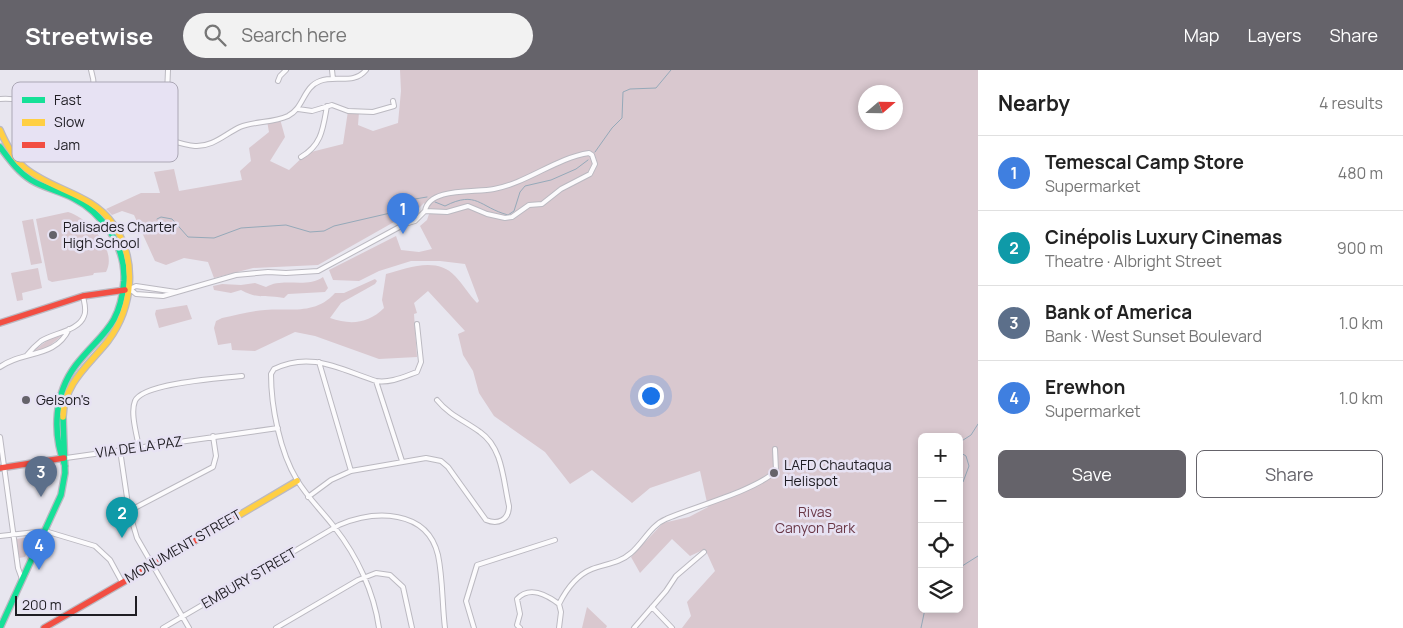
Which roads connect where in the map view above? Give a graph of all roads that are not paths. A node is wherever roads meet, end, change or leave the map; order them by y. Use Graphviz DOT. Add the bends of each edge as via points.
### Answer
graph roads {
  1 [pos="286,70"];
  2 [pos="332,70"];
  3 [pos="366,70"];
  4 [pos="333,79"];
  5 [pos="278,81"];
  6 [pos="392,102"];
  7 [pos="327,106"];
  8 [pos="298,110"];
  9 [pos="0,130"];
  10 [pos="178,142"];
  11 [pos="0,147"];
  12 [pos="12,151"];
  13 [pos="301,157"];
  14 [pos="22,162"];
  15 [pos="425,211"];
  16 [pos="130,289"];
  17 [pos="123,290"];
  18 [pos="176,292"];
  19 [pos="83,296"];
  20 [pos="0,323"];
  21 [pos="417,324"];
  22 [pos="69,329"];
  23 [pos="27,355"];
  24 [pos="319,362"];
  25 [pos="0,367"];
  26 [pos="242,376"];
  27 [pos="376,381"];
  28 [pos="437,400"];
  29 [pos="278,428"];
  30 [pos="213,436"];
  31 [pos="0,437"];
  32 [pos="139,448"];
  33 [pos="775,449"];
  34 [pos="120,450"];
  35 [pos="64,458"];
  36 [pos="402,461"];
  37 [pos="2,467"];
  38 [pos="351,471"];
  39 [pos="297,481"];
  40 [pos="308,497"];
  41 [pos="128,511"];
  42 [pos="335,527"];
  43 [pos="45,531"];
  44 [pos="13,534"];
  45 [pos="0,536"];
  46 [pos="555,540"];
  47 [pos="704,552"];
  48 [pos="152,564"];
  49 [pos="364,577"];
  50 [pos="22,579"];
  51 [pos="122,582"];
  52 [pos="559,604"];
  53 [pos="652,606"];
  54 [pos="182,617"];
  55 [pos="0,628"];
  56 [pos="44,628"];
  57 [pos="163,628"];
  58 [pos="189,628"];
  59 [pos="276,628"];
  60 [pos="378,628"];
  61 [pos="412,628"];
  62 [pos="445,628"];
  63 [pos="474,628"];
  64 [pos="520,628"];
  65 [pos="560,628"];
  66 [pos="634,628"];
  67 [pos="672,628"];
  1 -- 5 [label="street"];
  2 -- 4 [label="street"];
  3 -- 4 [label="street" via="357,78"];
  4 -- 8 [label="street" via="312,85"];
  6 -- 7 [label="street" via="394,106 378,112 354,112"];
  7 -- 8 [label="street" via="312,111"];
  7 -- 13 [label="street" via="321,138"];
  8 -- 10 [label="street" via="283,118 240,127 204,146"];
  9 -- 12 [label="main road"];
  11 -- 17 [label="main road" via="17,169 32,180 78,201 105,225 122,259"];
  14 -- 16 [label="main road" via="32,173 98,207 108,218 126,251"];
  15 -- 15 [label="street" via="447,212 468,206 487,214 512,217 529,205 542,204 561,189 590,174 595,168 595,161 592,155 582,154 501,188 443,193 428,202"];
  15 -- 18 [label="street" via="415,221 322,270 236,275"];
  16 -- 17 [label="main road"];
  16 -- 18 [label="street" via="136,286"];
  16 -- 18 [label="street" via="136,294 154,296"];
  16 -- 35 [label="main road" via="119,324 106,343 83,365 67,394 62,418"];
  17 -- 19 [label="main road"];
  17 -- 35 [label="main road" via="110,327 75,366 63,391 56,426"];
  19 -- 20 [label="main road"];
  19 -- 22 [label="street" via="85,315"];
  21 -- 27 [label="street" via="421,362 417,372 386,382"];
  22 -- 23 [label="street" via="47,338"];
  22 -- 23 [label="street" via="65,338 53,348"];
  23 -- 25 [label="street"];
  24 -- 27 [label="street"];
  24 -- 29 [label="street" via="298,360 272,372"];
  24 -- 38 [label="street"];
  26 -- 32 [label="street" via="158,387 141,393 134,410"];
  27 -- 36 [label="street"];
  28 -- 36 [label="street" via="450,414 485,435 497,450 509,513 498,522 486,520 441,461 426,458"];
  29 -- 30 [label="street, VIA DE LA PAZ"];
  29 -- 39 [label="street" via="285,455"];
  30 -- 32 [label="street, VIA DE LA PAZ"];
  30 -- 41 [label="street" via="216,456 213,466"];
  31 -- 37 [label="street"];
  32 -- 34 [label="street, VIA DE LA PAZ"];
  33 -- 52 [label="street" via="776,470 767,478 660,522 630,554 583,573 565,592"];
  34 -- 35 [label="street, VIA DE LA PAZ"];
  34 -- 41 [label="street"];
  35 -- 37 [label="main road, VIA DE LA PAZ"];
  35 -- 43 [label="main road" via="63,489"];
  36 -- 38 [label="street"];
  37 -- 44 [label="street"];
  38 -- 40 [label="street" via="331,480"];
  39 -- 40 [label="street"];
  39 -- 48 [label="main road, MONUMENT STREET"];
  40 -- 42 [label="street"];
  41 -- 48 [label="street" via="137,538"];
  42 -- 49 [label="street"];
  42 -- 54 [label="street, EMBURY STREET"];
  42 -- 62 [label="street, EMBURY STREET" via="366,516 386,514 411,520 423,528 438,554"];
  43 -- 44 [label="street"];
  43 -- 50 [label="main road"];
  43 -- 51 [label="street" via="100,549"];
  44 -- 45 [label="street"];
  44 -- 50 [label="street"];
  46 -- 63 [label="street" via="477,565 466,601"];
  47 -- 53 [label="street" via="676,576"];
  48 -- 51 [label="main road, MONUMENT STREET"];
  48 -- 54 [label="street"];
  49 -- 59 [label="street"];
  49 -- 60 [label="street"];
  49 -- 61 [label="street" via="384,573 396,579 403,587"];
  50 -- 55 [label="main road"];
  51 -- 56 [label="main road, MONUMENT STREET"];
  52 -- 64 [label="street" via="538,592 520,596 517,625"];
  52 -- 65 [label="street"];
  53 -- 66 [label="street"];
  53 -- 67 [label="street"];
  54 -- 57 [label="street, EMBURY STREET"];
  54 -- 58 [label="street"];
}
